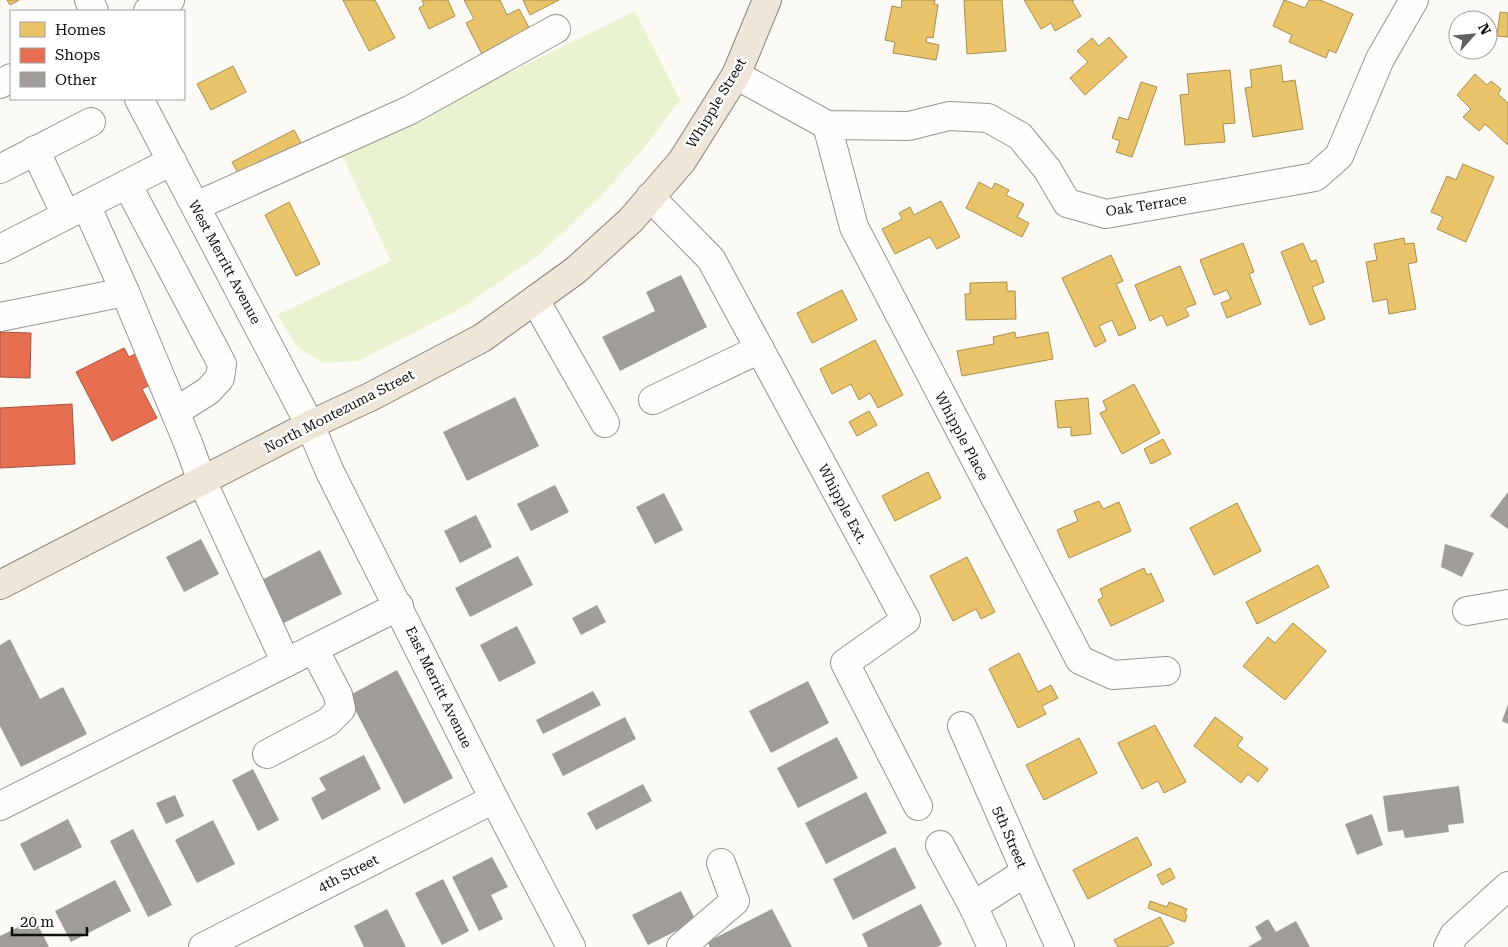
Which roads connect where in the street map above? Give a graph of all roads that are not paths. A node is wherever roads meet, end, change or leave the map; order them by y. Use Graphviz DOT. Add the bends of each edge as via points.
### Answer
graph roads {
  1 [pos="170,0"];
  2 [pos="767,0"];
  3 [pos="1414,0"];
  4 [pos="150,10"];
  5 [pos="556,29"];
  6 [pos="736,75"];
  7 [pos="140,100"];
  8 [pos="91,122"];
  9 [pos="827,124"];
  10 [pos="35,150"];
  11 [pos="172,161"];
  12 [pos="0,169"];
  13 [pos="127,184"];
  14 [pos="650,197"];
  15 [pos="196,206"];
  16 [pos="76,210"];
  17 [pos="0,249"];
  18 [pos="125,292"];
  19 [pos="535,300"];
  20 [pos="0,317"];
  21 [pos="760,349"];
  22 [pos="653,400"];
  23 [pos="175,412"];
  24 [pos="605,423"];
  25 [pos="310,425"];
  26 [pos="202,481"];
  27 [pos="0,585"];
  28 [pos="1508,604"];
  29 [pos="398,606"];
  30 [pos="1467,611"];
  31 [pos="314,649"];
  32 [pos="286,663"];
  33 [pos="1166,671"];
  34 [pos="962,726"];
  35 [pos="268,754"];
  36 [pos="494,799"];
  37 [pos="0,806"];
  38 [pos="918,806"];
  39 [pos="940,845"];
  40 [pos="721,863"];
  41 [pos="1026,872"];
  42 [pos="1508,886"];
  43 [pos="973,906"];
  44 [pos="203,947"];
  45 [pos="571,947"];
  46 [pos="681,947"];
  47 [pos="992,947"];
  48 [pos="1060,947"];
  49 [pos="1448,947"];
  1 -- 4 [label="street"];
  2 -- 6 [label="main road, Whipple Street"];
  3 -- 9 [label="street, Oak Terrace" via="1380,59 1339,156 1315,177 1106,214 1067,203 1047,169 1020,136 988,118 949,116 909,126"];
  5 -- 15 [label="street" via="410,110"];
  6 -- 9 [label="street, Oak Terrace"];
  6 -- 14 [label="main road, Whipple Street" via="682,161"];
  7 -- 11 [label="street, West Merritt Avenue"];
  8 -- 10 [label="street"];
  9 -- 33 [label="street, Whipple Place" via="854,228 1080,660 1113,675"];
  10 -- 12 [label="street"];
  10 -- 16 [label="street"];
  11 -- 13 [label="street"];
  11 -- 15 [label="street, West Merritt Avenue"];
  13 -- 16 [label="street"];
  13 -- 23 [label="street" via="222,364 220,378 208,391"];
  14 -- 19 [label="main road, North Montezuma Street" via="576,270"];
  14 -- 21 [label="street, Whipple Ext." via="711,259"];
  15 -- 25 [label="street, West Merritt Avenue"];
  16 -- 17 [label="street"];
  16 -- 18 [label="street"];
  18 -- 20 [label="street"];
  18 -- 23 [label="street"];
  19 -- 24 [label="street"];
  19 -- 25 [label="main road, North Montezuma Street" via="482,338"];
  21 -- 22 [label="street"];
  21 -- 38 [label="street, Whipple Ext." via="906,620 845,663"];
  23 -- 26 [label="street"];
  25 -- 26 [label="main road, North Montezuma Street"];
  25 -- 29 [label="street, East Merritt Avenue" via="330,472"];
  26 -- 27 [label="main road, North Montezuma Street"];
  26 -- 32 [label="street"];
  28 -- 30 [label="street"];
  29 -- 31 [label="street"];
  29 -- 36 [label="street, East Merritt Avenue"];
  31 -- 32 [label="street"];
  31 -- 35 [label="street" via="338,695 341,709 328,722"];
  32 -- 37 [label="street"];
  34 -- 41 [label="street, 5th Street"];
  36 -- 44 [label="street, 4th Street"];
  36 -- 45 [label="street, East Merritt Avenue"];
  39 -- 43 [label="street"];
  40 -- 46 [label="street" via="735,901"];
  41 -- 43 [label="street"];
  41 -- 48 [label="street, 5th Street"];
  42 -- 49 [label="street" via="1454,934"];
  43 -- 47 [label="street"];
}
